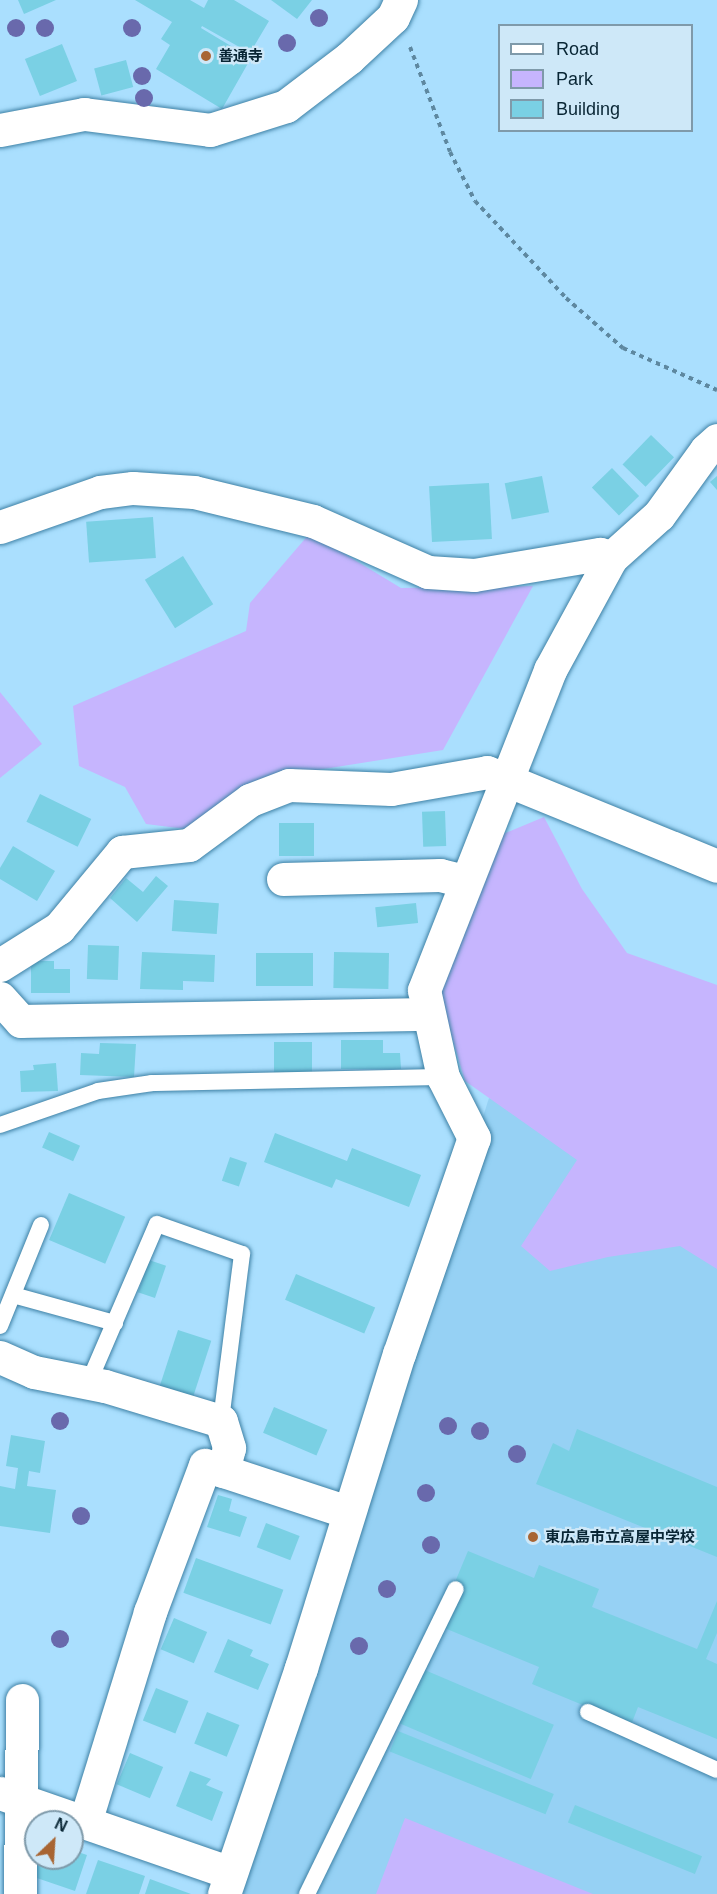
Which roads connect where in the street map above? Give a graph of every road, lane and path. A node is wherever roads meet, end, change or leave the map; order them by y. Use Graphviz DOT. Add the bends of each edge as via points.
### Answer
graph roads {
  1 [pos="397,8"];
  2 [pos="0,130"];
  3 [pos="717,390"];
  4 [pos="717,440"];
  5 [pos="0,527"];
  6 [pos="610,558"];
  7 [pos="505,779"];
  8 [pos="717,866"];
  9 [pos="282,879"];
  10 [pos="464,881"];
  11 [pos="0,965"];
  12 [pos="0,998"];
  13 [pos="427,1014"];
  14 [pos="443,1077"];
  15 [pos="0,1125"];
  16 [pos="41,1224"];
  17 [pos="13,1295"];
  18 [pos="115,1323"];
  19 [pos="0,1326"];
  20 [pos="0,1357"];
  21 [pos="88,1383"];
  22 [pos="221,1421"];
  23 [pos="223,1471"];
  24 [pos="348,1512"];
  25 [pos="456,1589"];
  26 [pos="22,1700"];
  27 [pos="588,1712"];
  28 [pos="717,1770"];
  29 [pos="11,1797"];
  30 [pos="85,1822"];
  31 [pos="228,1883"];
  32 [pos="20,1894"];
  33 [pos="308,1894"];
  1 -- 2 [label="street" via="349,58 286,106 210,130 84,114"];
  1 -- 3 [label="path" via="450,152 475,201 566,298 623,348"];
  4 -- 6 [label="street" via="659,514"];
  5 -- 6 [label="street" via="100,492 133,488 194,492 313,521 428,572 474,575 600,554"];
  6 -- 7 [label="street" via="550,670"];
  7 -- 8 [label="street"];
  7 -- 10 [label="street"];
  7 -- 11 [label="street" via="488,772 391,789 289,785 250,800 189,845 122,852 59,928"];
  9 -- 10 [label="street" via="440,875"];
  10 -- 13 [label="street" via="424,990"];
  12 -- 13 [label="street" via="21,1021"];
  13 -- 14 [label="street"];
  14 -- 15 [label="lane" via="152,1083 98,1091"];
  14 -- 24 [label="street" via="474,1138"];
  16 -- 17 [label="lane"];
  17 -- 18 [label="lane"];
  17 -- 19 [label="lane"];
  18 -- 21 [label="lane"];
  18 -- 22 [label="lane" via="157,1224 242,1254"];
  20 -- 21 [label="street" via="34,1372"];
  21 -- 22 [label="street"];
  22 -- 23 [label="street" via="229,1448"];
  23 -- 24 [label="street"];
  23 -- 30 [label="street" via="205,1465 150,1612"];
  24 -- 31 [label="street" via="301,1668"];
  25 -- 33 [label="lane"];
  26 -- 29 [label="street"];
  27 -- 28 [label="lane"];
  29 -- 30 [label="street"];
  29 -- 32 [label="street"];
  30 -- 31 [label="street"];
}
